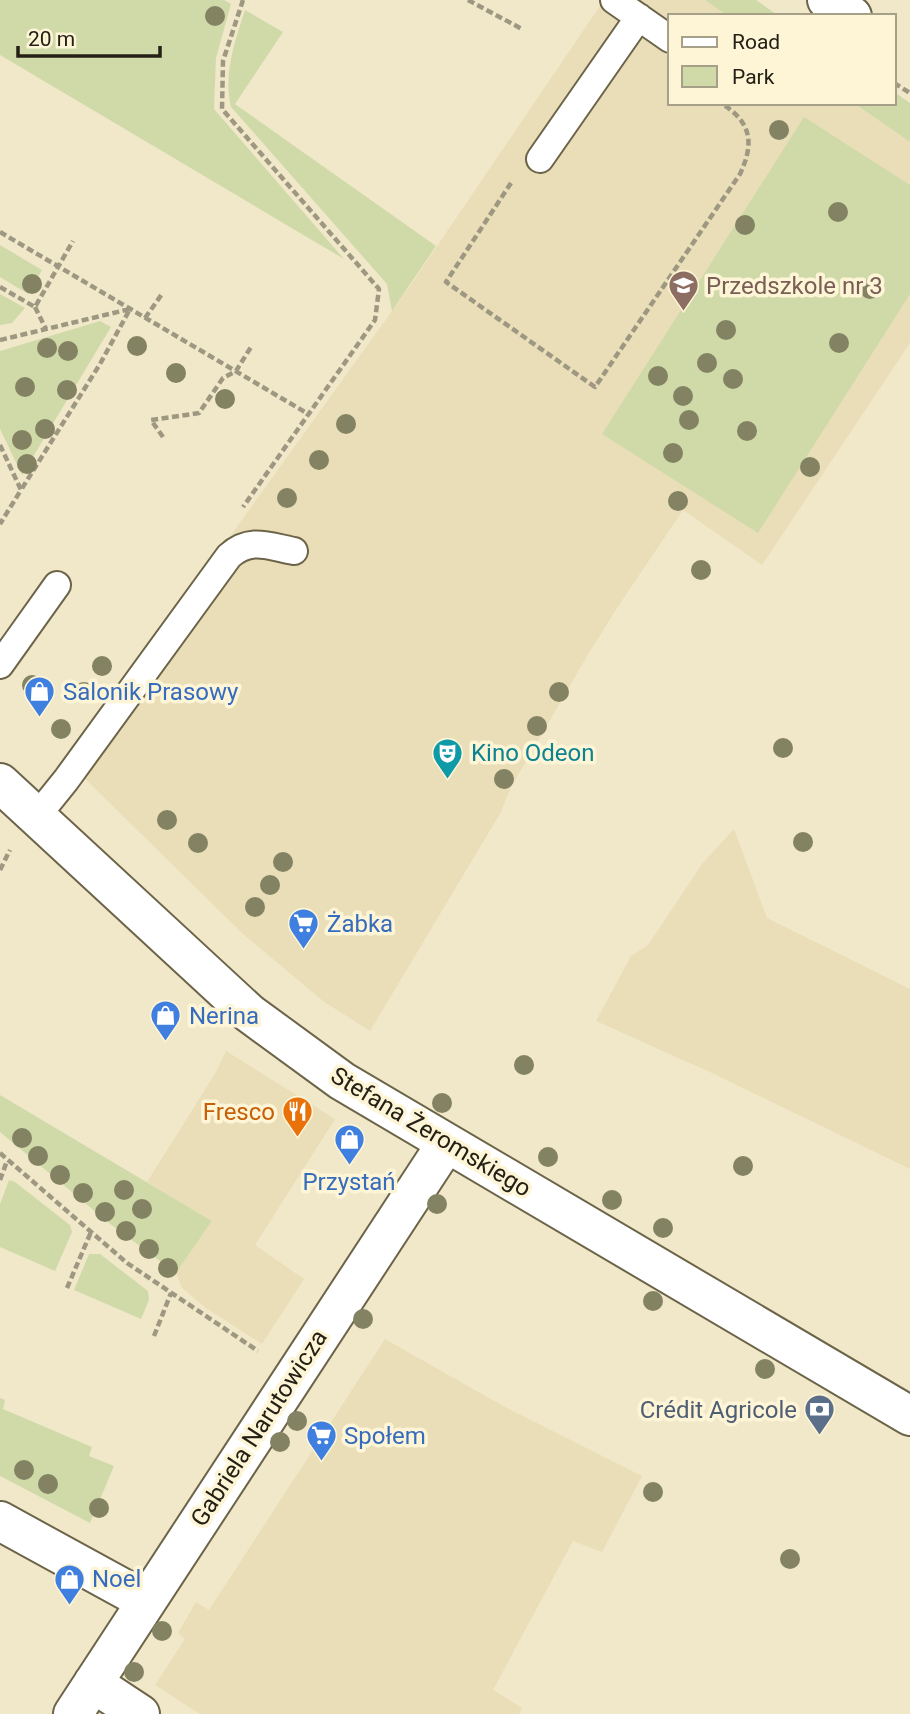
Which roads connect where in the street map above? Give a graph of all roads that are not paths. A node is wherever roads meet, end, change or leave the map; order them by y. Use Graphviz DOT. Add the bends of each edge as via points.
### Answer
graph roads {
  1 [pos="614,0"];
  2 [pos="827,0"];
  3 [pos="849,14"];
  4 [pos="639,17"];
  5 [pos="668,38"];
  6 [pos="540,159"];
  7 [pos="294,551"];
  8 [pos="57,585"];
  9 [pos="0,665"];
  10 [pos="0,783"];
  11 [pos="37,816"];
  12 [pos="446,1144"];
  13 [pos="910,1416"];
  14 [pos="0,1521"];
  15 [pos="146,1601"];
  16 [pos="83,1699"];
  17 [pos="140,1714"];
  1 -- 4 [label="lane"];
  2 -- 3 [label="street"];
  4 -- 5 [label="lane"];
  4 -- 6 [label="lane"];
  7 -- 11 [label="lane" via="256,543 240,546 229,556"];
  8 -- 9 [label="lane"];
  10 -- 11 [label="street, Stefana Żeromskiego"];
  11 -- 12 [label="street, Stefana Żeromskiego" via="249,1013 342,1081"];
  12 -- 13 [label="street, Stefana Żeromskiego"];
  12 -- 15 [label="street, Gabriela Narutowicza"];
  14 -- 15 [label="street"];
  15 -- 16 [label="street, Gabriela Narutowicza"];
  16 -- 17 [label="street"];
}
